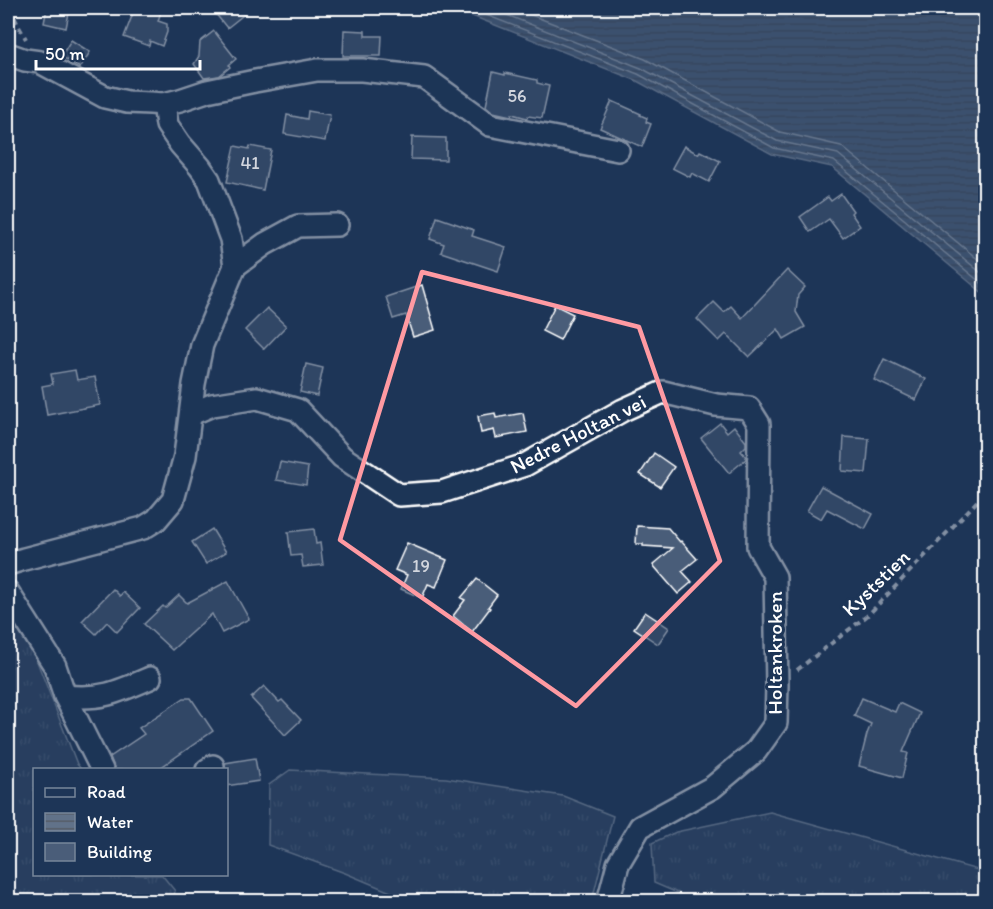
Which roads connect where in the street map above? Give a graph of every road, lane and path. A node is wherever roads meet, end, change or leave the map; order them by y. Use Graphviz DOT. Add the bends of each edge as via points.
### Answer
graph roads {
  1 [pos="8,54"];
  2 [pos="164,104"];
  3 [pos="618,150"];
  4 [pos="337,225"];
  5 [pos="235,266"];
  6 [pos="749,408"];
  7 [pos="191,414"];
  8 [pos="986,492"];
  9 [pos="8,564"];
  10 [pos="8,592"];
  11 [pos="150,678"];
  12 [pos="777,685"];
  13 [pos="66,696"];
  14 [pos="101,768"];
  15 [pos="608,902"];
  1 -- 2 [label="street" via="40,62 105,97"];
  2 -- 3 [label="street" via="207,91 317,70 373,71 424,77 490,125"];
  2 -- 5 [label="street" via="167,125 209,180 231,239"];
  4 -- 5 [label="street" via="298,226"];
  5 -- 7 [label="street" via="202,345"];
  6 -- 7 [label="street, Nedre Holtan vei" via="716,405 663,392 525,465 442,492 399,495 342,457 298,410 257,398 212,405"];
  6 -- 12 [label="street, Holtankroken" via="759,424 758,547 775,578"];
  7 -- 9 [label="street" via="173,500 156,520 143,528"];
  8 -- 12 [label="path, Kyststien" via="868,615"];
  10 -- 13 [label="street" via="55,666"];
  11 -- 13 [label="street" via="117,693 84,698"];
  12 -- 15 [label="street, Holtankroken" via="776,723 756,751 713,787 640,827 618,864"];
  13 -- 14 [label="street"];
}
